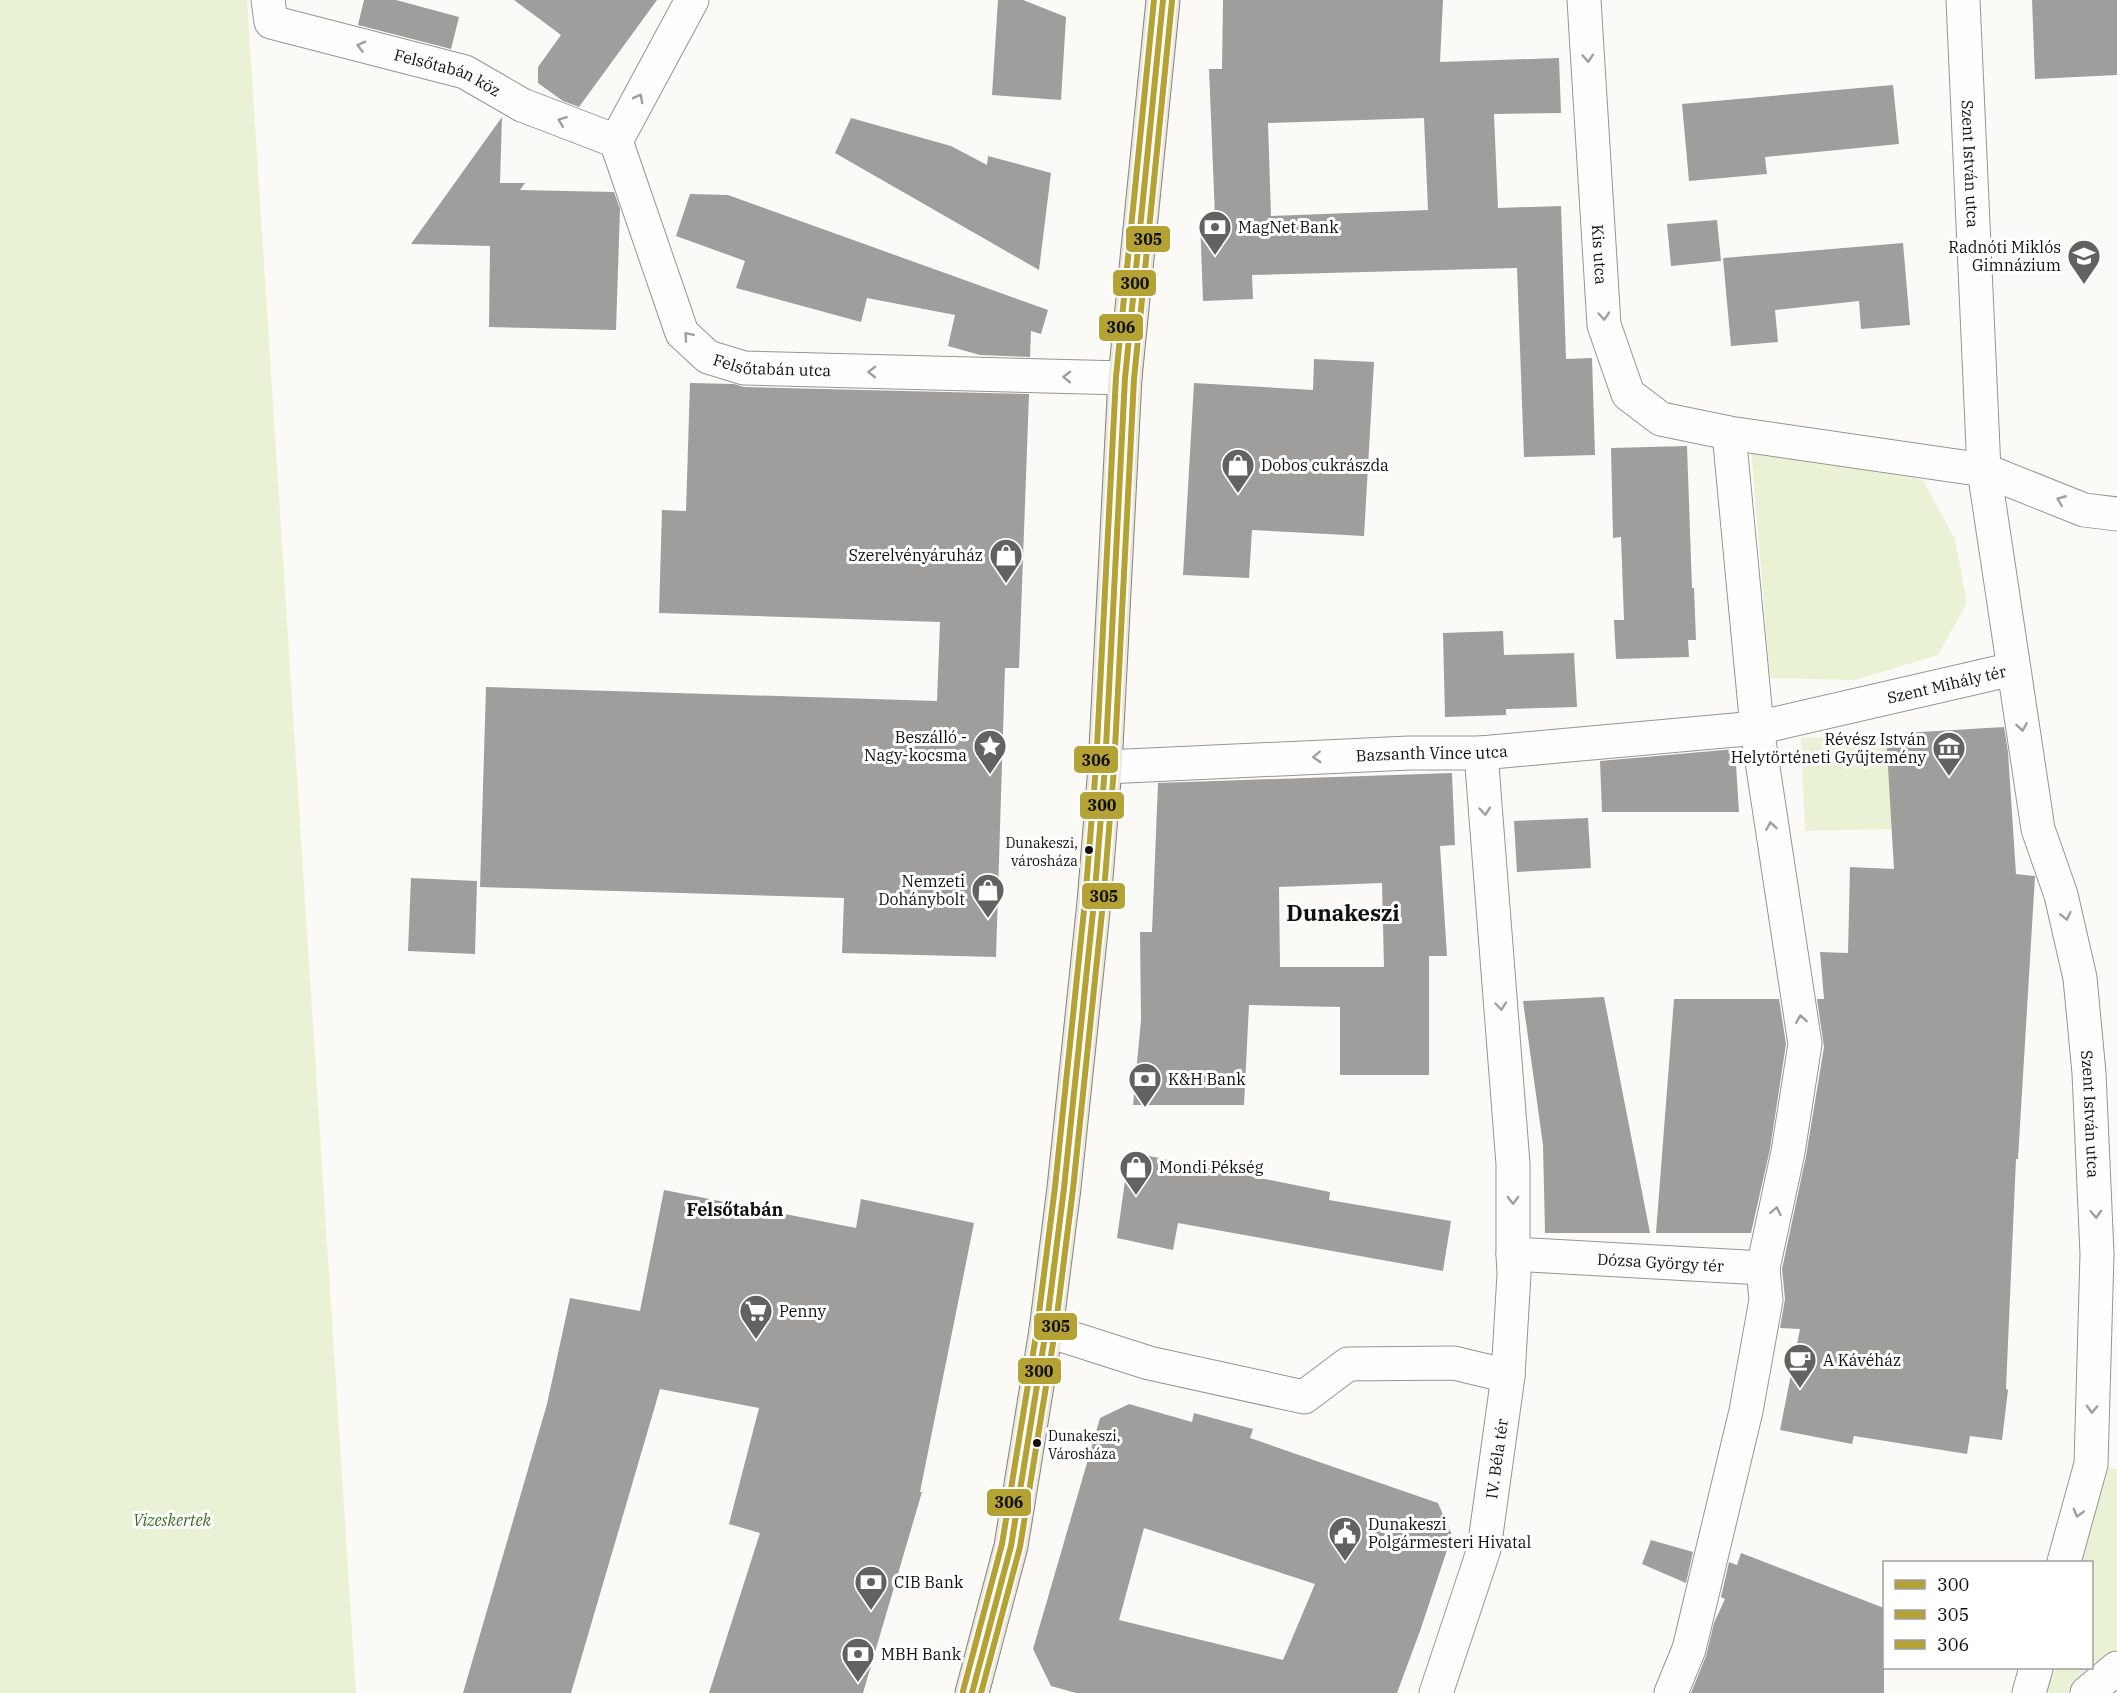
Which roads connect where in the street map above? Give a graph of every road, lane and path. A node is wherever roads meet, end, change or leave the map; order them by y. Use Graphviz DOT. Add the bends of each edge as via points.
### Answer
graph roads {
  1 [pos="692,0"];
  2 [pos="1162,0"];
  3 [pos="1584,0"];
  4 [pos="1963,0"];
  5 [pos="269,11"];
  6 [pos="616,141"];
  7 [pos="1125,378"];
  8 [pos="1729,433"];
  9 [pos="1984,470"];
  10 [pos="2117,514"];
  11 [pos="2013,669"];
  12 [pos="1757,729"];
  13 [pos="1480,753"];
  14 [pos="1105,767"];
  15 [pos="1513,1254"];
  16 [pos="1763,1268"];
  17 [pos="1046,1330"];
  18 [pos="1508,1376"];
  19 [pos="2104,1466"];
  20 [pos="2065,1561"];
  21 [pos="2117,1668"];
  22 [pos="2036,1669"];
  23 [pos="972,1693"];
  24 [pos="1436,1693"];
  25 [pos="1671,1693"];
  26 [pos="2029,1693"];
  27 [pos="2087,1693"];
  6 -- 1 [label="street, one-way"];
  2 -- 7 [label="main road"];
  3 -- 8 [label="street, Kis utca, one-way" via="1604,325 1628,394 1661,418"];
  4 -- 9 [label="street, Szent István utca"];
  6 -- 5 [label="street, Felsőtabán köz, one-way" via="522,105 465,72"];
  7 -- 6 [label="street, Felsőtabán utca, one-way" via="744,368 708,357 682,333"];
  7 -- 14 [label="main road"];
  8 -- 9 [label="street"];
  8 -- 12 [label="street"];
  10 -- 9 [label="street, one-way" via="2084,510"];
  9 -- 11 [label="street, Szent Mihály tér"];
  11 -- 12 [label="street, Szent Mihály tér"];
  11 -- 19 [label="street, Szent István utca, one-way" via="2038,829 2061,895 2080,978 2089,1073"];
  12 -- 13 [label="street, Bazsanth Vince utca"];
  16 -- 12 [label="street, one-way" via="1788,1152 1804,1044"];
  13 -- 14 [label="street, Bazsanth Vince utca, one-way"];
  13 -- 15 [label="street, one-way" via="1513,1164"];
  14 -- 17 [label="main road" via="1081,1025"];
  15 -- 16 [label="street, Dózsa György tér"];
  15 -- 18 [label="street, IV. Béla tér"];
  16 -- 25 [label="street" via="1766,1300 1746,1411 1689,1649"];
  17 -- 18 [label="street" via="1149,1363 1304,1397 1348,1364 1454,1363"];
  17 -- 23 [label="main road" via="1011,1546"];
  18 -- 24 [label="street, IV. Béla tér" via="1484,1549"];
  19 -- 20 [label="street, Szent István utca, one-way"];
  21 -- 27 [label="street"];
  22 -- 26 [label="street"];
}
